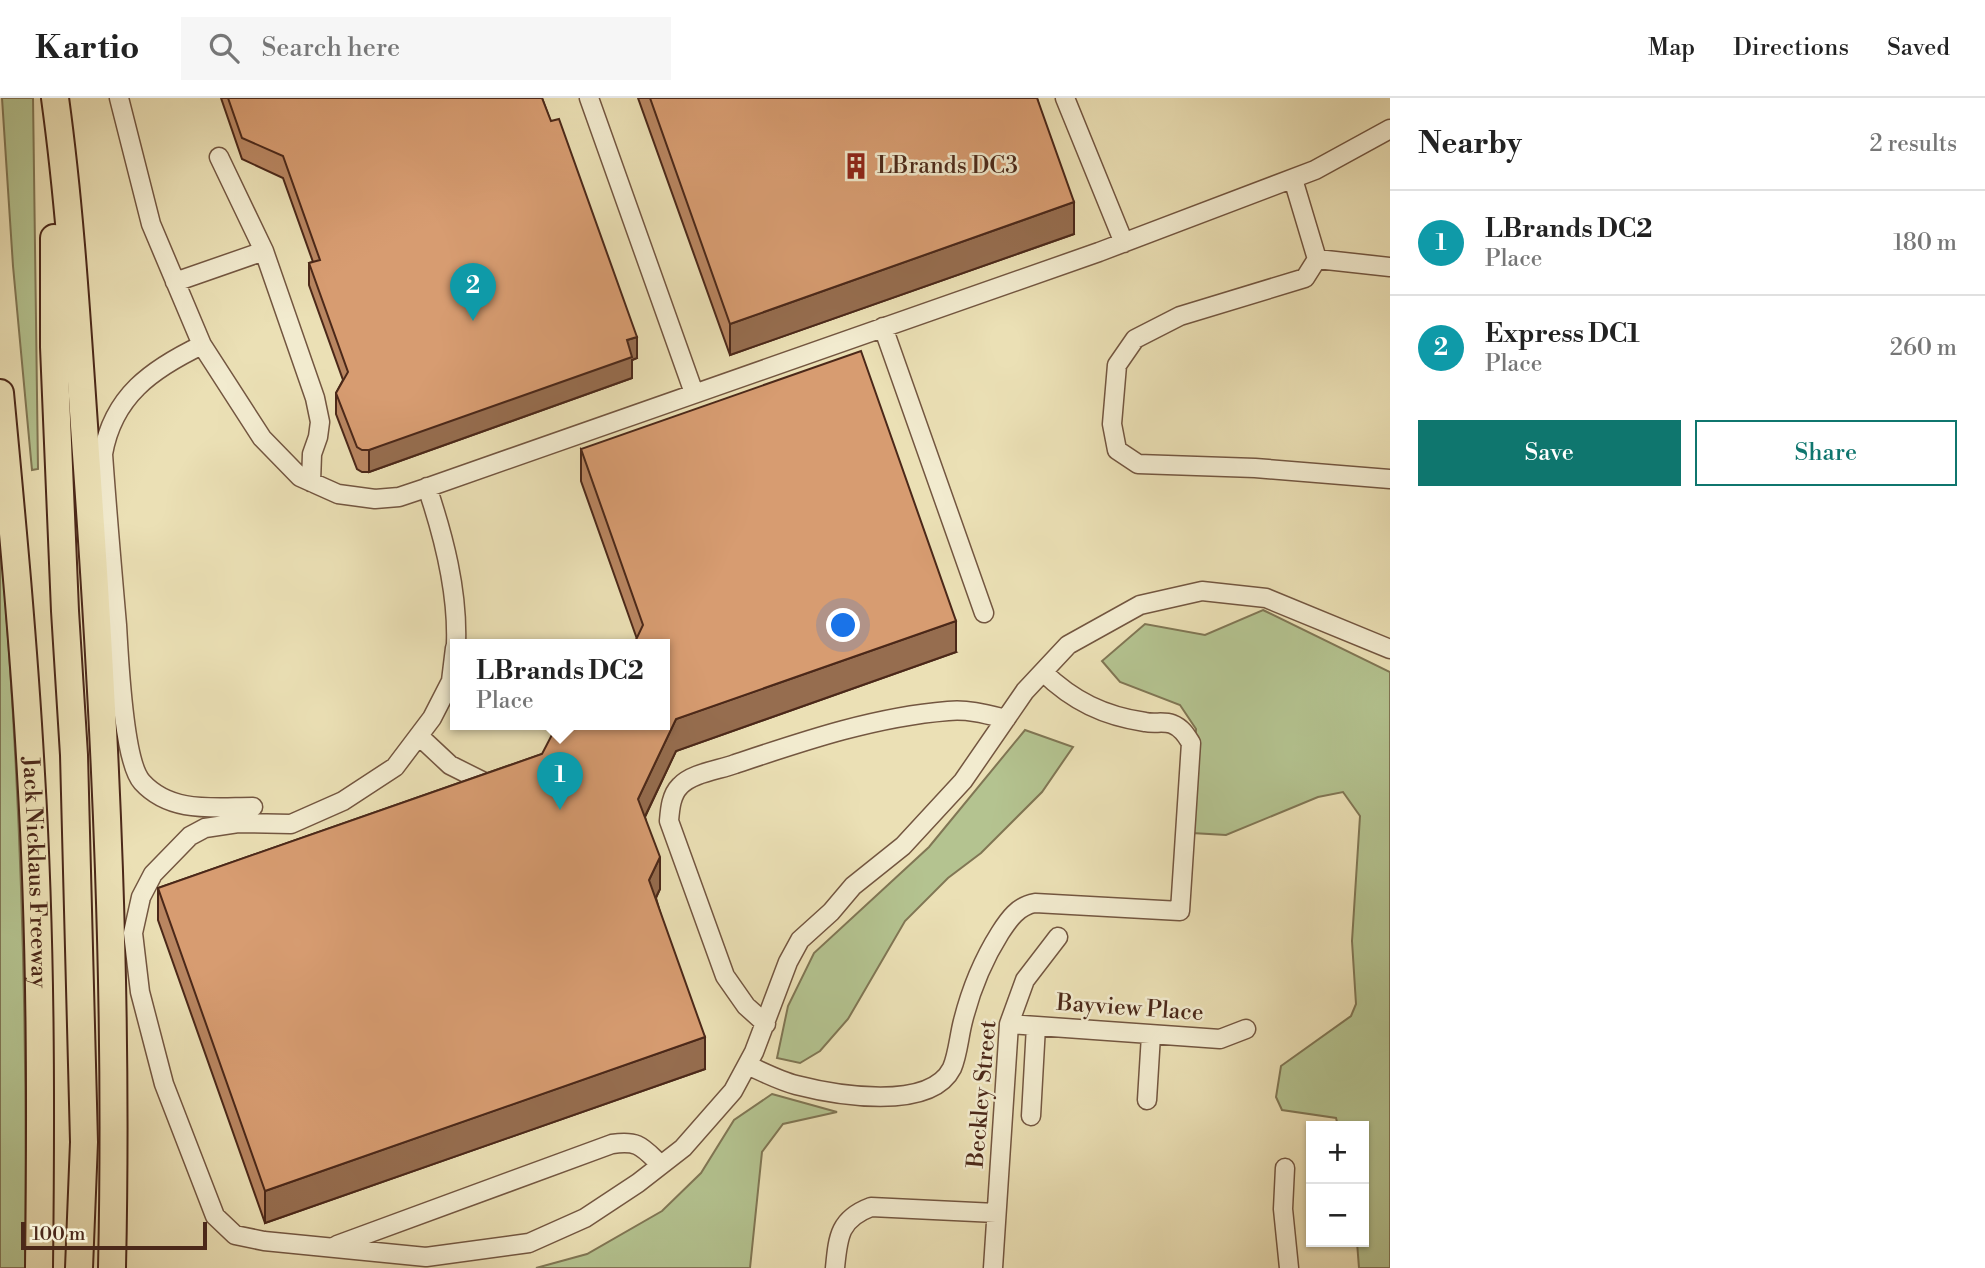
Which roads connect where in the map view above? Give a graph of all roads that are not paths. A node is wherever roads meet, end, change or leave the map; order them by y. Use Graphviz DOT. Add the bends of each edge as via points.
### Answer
graph roads {
  1 [pos="53,98"];
  2 [pos="118,98"];
  3 [pos="589,98"];
  4 [pos="1066,98"];
  5 [pos="1390,129"];
  6 [pos="219,157"];
  7 [pos="1293,179"];
  8 [pos="1124,243"];
  9 [pos="264,251"];
  10 [pos="1317,259"];
  11 [pos="1390,267"];
  12 [pos="176,282"];
  13 [pos="883,327"];
  14 [pos="202,345"];
  15 [pos="0,393"];
  16 [pos="694,393"];
  17 [pos="1390,479"];
  18 [pos="311,482"];
  19 [pos="427,487"];
  20 [pos="984,613"];
  21 [pos="455,639"];
  22 [pos="1390,649"];
  23 [pos="1043,672"];
  24 [pos="450,683"];
  25 [pos="1006,719"];
  26 [pos="419,736"];
  27 [pos="484,782"];
  28 [pos="253,807"];
  29 [pos="1058,937"];
  30 [pos="765,1024"];
  31 [pos="1009,1024"];
  32 [pos="1036,1026"];
  33 [pos="1246,1029"];
  34 [pos="1151,1035"];
  35 [pos="747,1065"];
  36 [pos="1147,1100"];
  37 [pos="1031,1116"];
  38 [pos="662,1165"];
  39 [pos="1285,1168"];
  40 [pos="996,1213"];
  41 [pos="330,1248"];
  42 [pos="39,1268"];
  43 [pos="79,1268"];
  44 [pos="112,1268"];
  45 [pos="835,1268"];
  46 [pos="993,1268"];
  47 [pos="1289,1268"];
  1 -- 43 [label="highway" via="54,347 74,769 84,1142"];
  1 -- 44 [label="highway" via="65,173 98,612 114,1031"];
  2 -- 12 [label="street" via="151,224"];
  3 -- 16 [label="street"];
  4 -- 8 [label="street"];
  5 -- 7 [label="street"];
  6 -- 9 [label="street"];
  7 -- 8 [label="street"];
  7 -- 10 [label="street"];
  8 -- 13 [label="street"];
  9 -- 12 [label="street"];
  9 -- 18 [label="street" via="320,422"];
  10 -- 11 [label="street"];
  10 -- 17 [label="street" via="1305,278 1180,316 1135,339 1117,365 1112,424 1116,450 1138,464"];
  12 -- 14 [label="street"];
  13 -- 16 [label="street"];
  13 -- 20 [label="street"];
  14 -- 18 [label="street" via="262,438 300,477"];
  14 -- 28 [label="street" via="145,379 119,407 107,431 103,454 124,720 135,769 141,781 161,798 194,807"];
  15 -- 42 [label="highway, Jack Nicklaus Freeway" via="31,777 39,987"];
  16 -- 19 [label="street"];
  18 -- 19 [label="street" via="338,494 375,499"];
  19 -- 21 [label="street" via="456,604"];
  22 -- 23 [label="street" via="1266,598 1202,591 1140,605 1068,645"];
  23 -- 25 [label="street"];
  23 -- 35 [label="street" via="1082,702 1121,717 1170,723 1185,732 1191,743 1180,911 1026,904 1010,918 987,954 951,1069 937,1085 915,1095 841,1094 794,1085"];
  24 -- 26 [label="street"];
  25 -- 30 [label="street" via="963,781 911,837 853,886 800,940"];
  25 -- 30 [label="street" via="974,711 948,711 871,723 680,786 671,802 669,821 725,976"];
  26 -- 27 [label="street" via="450,765"];
  26 -- 41 [label="street" via="395,767 343,801 291,824 238,823 205,828 190,836 153,874 141,897 133,933 139,992 164,1084 215,1216 235,1235"];
  29 -- 31 [label="street, Beckley Street" via="1025,980"];
  30 -- 35 [label="street"];
  31 -- 32 [label="street, Bayview Place"];
  31 -- 40 [label="street, Beckley Street"];
  32 -- 34 [label="street, Bayview Place"];
  32 -- 37 [label="street"];
  33 -- 34 [label="street, Bayview Place" via="1220,1039"];
  34 -- 36 [label="street"];
  35 -- 38 [label="street" via="733,1091"];
  38 -- 41 [label="street" via="585,1218 529,1243 426,1257"];
  38 -- 41 [label="street" via="642,1147 629,1142 612,1144"];
  39 -- 47 [label="street" via="1283,1209"];
  40 -- 45 [label="street" via="871,1207 846,1223 838,1239"];
  40 -- 46 [label="street, Beckley Street"];
}
